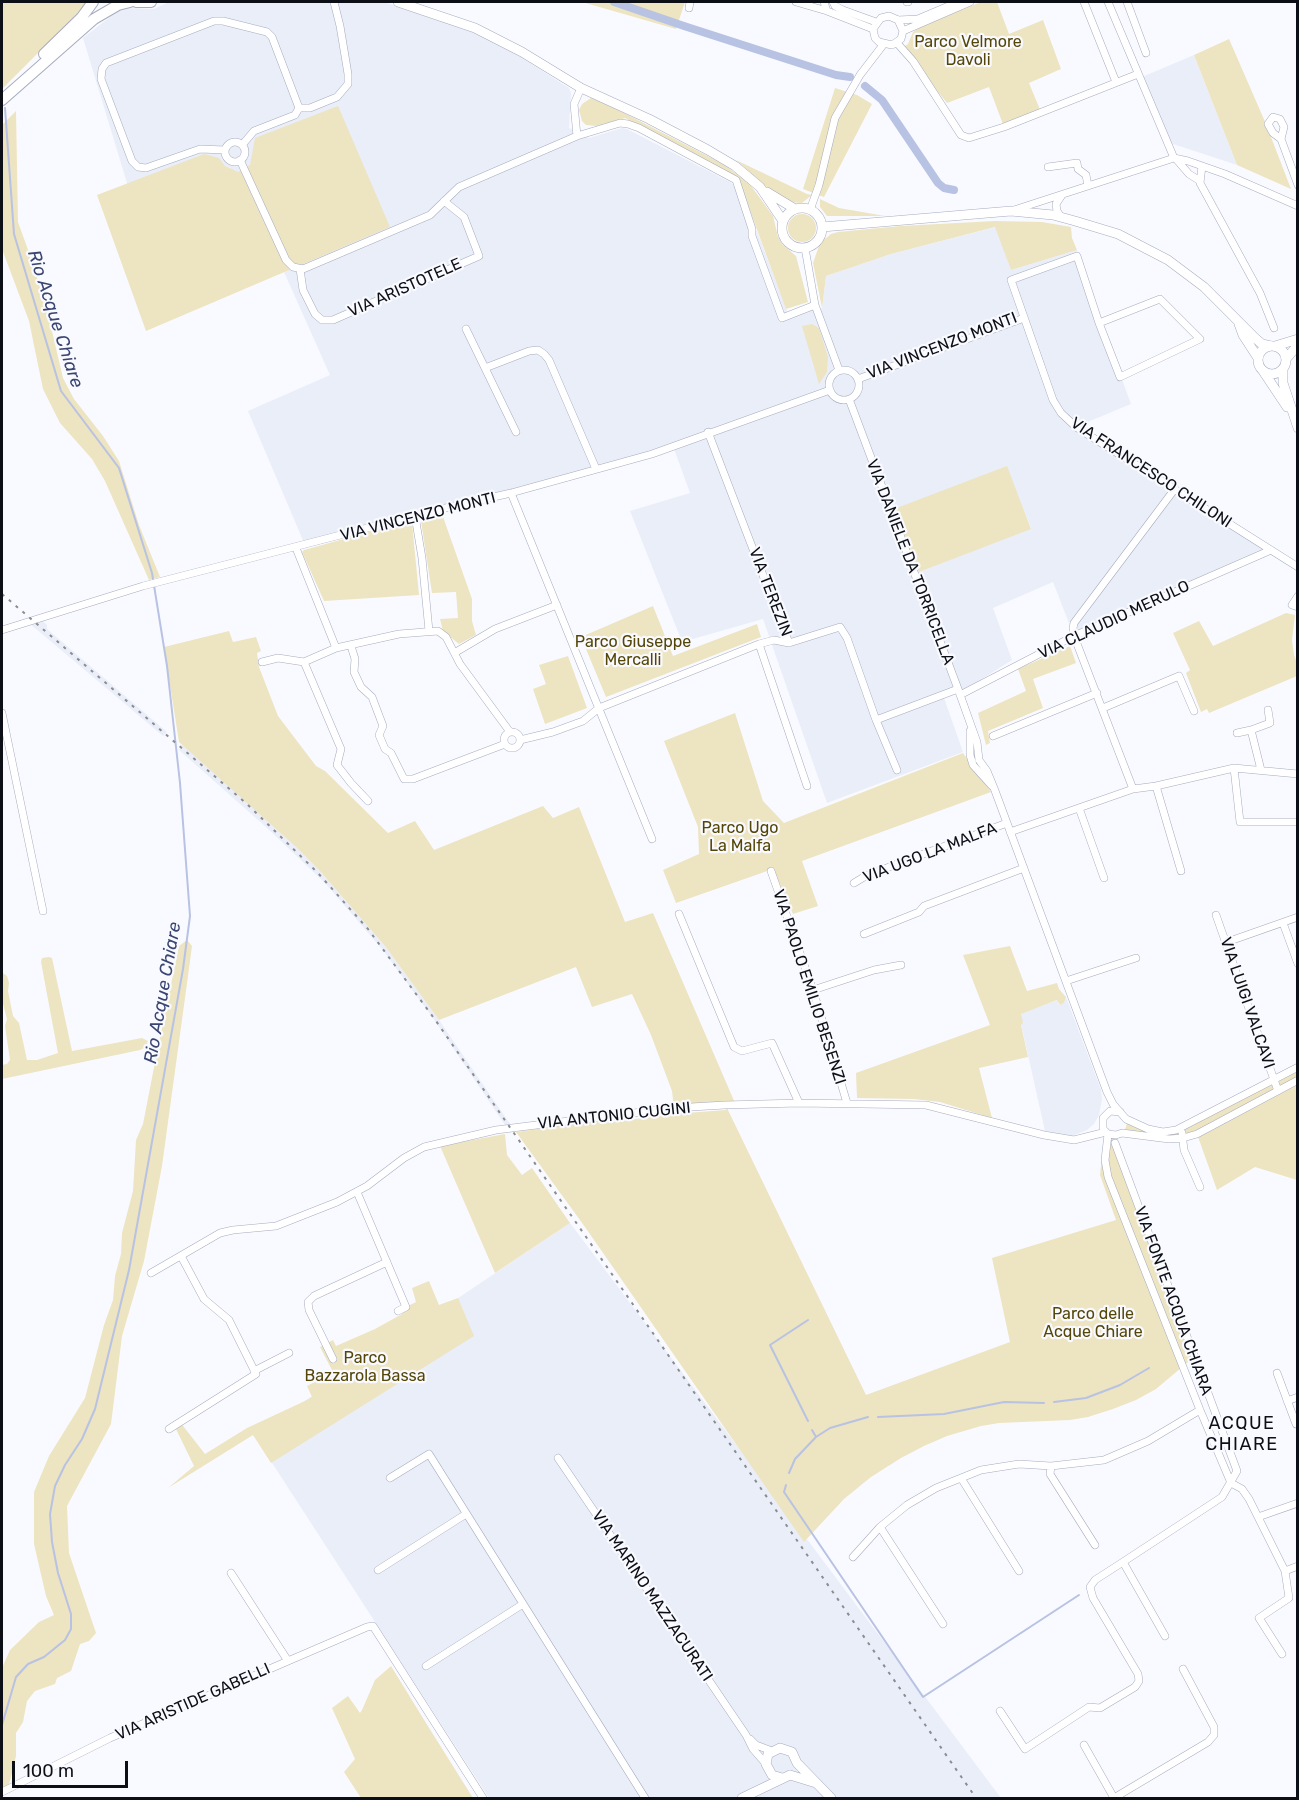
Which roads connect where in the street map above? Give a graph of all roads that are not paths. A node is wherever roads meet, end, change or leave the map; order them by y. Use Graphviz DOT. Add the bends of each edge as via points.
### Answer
graph roads {
  1 [pos="93,2"];
  2 [pos="107,2"];
  3 [pos="130,2"];
  4 [pos="136,2"];
  5 [pos="151,2"];
  6 [pos="334,2"];
  7 [pos="398,2"];
  8 [pos="796,2"];
  9 [pos="824,2"];
  10 [pos="833,2"];
  11 [pos="958,2"];
  12 [pos="970,2"];
  13 [pos="1084,2"];
  14 [pos="1108,2"];
  15 [pos="1127,2"];
  16 [pos="827,11"];
  17 [pos="94,19"];
  18 [pos="898,20"];
  19 [pos="875,26"];
  20 [pos="903,31"];
  21 [pos="897,43"];
  22 [pos="883,45"];
  23 [pos="1146,53"];
  24 [pos="1138,74"];
  25 [pos="21,82"];
  26 [pos="1116,82"];
  27 [pos="581,88"];
  28 [pos="2,100"];
  29 [pos="299,108"];
  30 [pos="577,136"];
  31 [pos="1281,139"];
  32 [pos="242,145"];
  33 [pos="225,150"];
  34 [pos="1175,158"];
  35 [pos="240,160"];
  36 [pos="1202,166"];
  37 [pos="1048,167"];
  38 [pos="1200,181"];
  39 [pos="1297,184"];
  40 [pos="1088,186"];
  41 [pos="760,188"];
  42 [pos="1062,195"];
  43 [pos="444,201"];
  44 [pos="1298,206"];
  45 [pos="795,209"];
  46 [pos="810,210"];
  47 [pos="1011,211"];
  48 [pos="1061,217"];
  49 [pos="783,221"];
  50 [pos="822,227"];
  51 [pos="805,248"];
  52 [pos="300,269"];
  53 [pos="815,305"];
  54 [pos="1024,318"];
  55 [pos="1099,323"];
  56 [pos="1239,324"];
  57 [pos="1274,328"];
  58 [pos="466,329"];
  59 [pos="1298,339"];
  60 [pos="1298,345"];
  61 [pos="1273,346"];
  62 [pos="1258,358"];
  63 [pos="1285,364"];
  64 [pos="485,368"];
  65 [pos="839,370"];
  66 [pos="1263,370"];
  67 [pos="858,379"];
  68 [pos="830,390"];
  69 [pos="849,399"];
  70 [pos="1292,414"];
  71 [pos="1298,428"];
  72 [pos="516,432"];
  73 [pos="708,432"];
  74 [pos="596,469"];
  75 [pos="1173,490"];
  76 [pos="511,493"];
  77 [pos="415,516"];
  78 [pos="296,548"];
  79 [pos="1270,550"];
  80 [pos="1298,567"];
  81 [pos="1298,596"];
  82 [pos="557,605"];
  83 [pos="1298,607"];
  84 [pos="2,630"];
  85 [pos="429,631"];
  86 [pos="1074,636"];
  87 [pos="789,643"];
  88 [pos="759,645"];
  89 [pos="351,646"];
  90 [pos="336,648"];
  91 [pos="456,652"];
  92 [pos="262,662"];
  93 [pos="304,662"];
  94 [pos="959,692"];
  95 [pos="1097,693"];
  96 [pos="599,708"];
  97 [pos="1103,708"];
  98 [pos="1268,710"];
  99 [pos="1194,711"];
  100 [pos="2,713"];
  101 [pos="876,720"];
  102 [pos="1251,730"];
  103 [pos="510,732"];
  104 [pos="1237,733"];
  105 [pos="993,736"];
  106 [pos="520,740"];
  107 [pos="505,744"];
  108 [pos="1234,768"];
  109 [pos="1261,770"];
  110 [pos="897,771"];
  111 [pos="1298,774"];
  112 [pos="807,786"];
  113 [pos="1155,786"];
  114 [pos="1134,789"];
  115 [pos="368,801"];
  116 [pos="1079,808"];
  117 [pos="1298,822"];
  118 [pos="1007,823"];
  119 [pos="1010,831"];
  120 [pos="652,839"];
  121 [pos="1024,868"];
  122 [pos="771,871"];
  123 [pos="1181,872"];
  124 [pos="1104,878"];
  125 [pos="854,883"];
  126 [pos="43,911"];
  127 [pos="679,914"];
  128 [pos="1216,915"];
  129 [pos="1298,917"];
  130 [pos="1282,922"];
  131 [pos="864,934"];
  132 [pos="1227,942"];
  133 [pos="1136,958"];
  134 [pos="1298,964"];
  135 [pos="901,965"];
  136 [pos="1066,981"];
  137 [pos="813,990"];
  138 [pos="1298,1067"];
  139 [pos="1274,1080"];
  140 [pos="1297,1082"];
  141 [pos="1278,1091"];
  142 [pos="1107,1092"];
  143 [pos="799,1103"];
  144 [pos="847,1103"];
  145 [pos="1120,1112"];
  146 [pos="1106,1113"];
  147 [pos="1126,1119"];
  148 [pos="1102,1121"];
  149 [pos="1181,1128"];
  150 [pos="1107,1133"];
  151 [pos="1120,1134"];
  152 [pos="1085,1136"];
  153 [pos="1183,1138"];
  154 [pos="1115,1143"];
  155 [pos="1106,1166"];
  156 [pos="1200,1187"];
  157 [pos="357,1192"];
  158 [pos="181,1256"];
  159 [pos="387,1262"];
  160 [pos="151,1273"];
  161 [pos="398,1311"];
  162 [pos="289,1353"];
  163 [pos="333,1359"];
  164 [pos="254,1371"];
  165 [pos="1276,1373"];
  166 [pos="1298,1396"];
  167 [pos="1287,1401"];
  168 [pos="1200,1410"];
  169 [pos="1296,1424"];
  170 [pos="169,1429"];
  171 [pos="558,1458"];
  172 [pos="1051,1466"];
  173 [pos="390,1478"];
  174 [pos="961,1478"];
  175 [pos="1231,1484"];
  176 [pos="1298,1503"];
  177 [pos="466,1514"];
  178 [pos="1258,1517"];
  179 [pos="880,1527"];
  180 [pos="1095,1545"];
  181 [pos="853,1557"];
  182 [pos="1123,1562"];
  183 [pos="1298,1566"];
  184 [pos="378,1570"];
  185 [pos="1019,1570"];
  186 [pos="1285,1571"];
  187 [pos="231,1573"];
  188 [pos="523,1604"];
  189 [pos="943,1624"];
  190 [pos="1165,1636"];
  191 [pos="1282,1654"];
  192 [pos="288,1661"];
  193 [pos="426,1665"];
  194 [pos="1183,1669"];
  195 [pos="1000,1711"];
  196 [pos="746,1735"];
  197 [pos="1084,1745"];
  198 [pos="772,1751"];
  199 [pos="796,1763"];
  200 [pos="766,1766"];
  201 [pos="786,1777"];
  202 [pos="819,1784"];
  203 [pos="754,1791"];
  204 [pos="2,1792"];
  205 [pos="483,1798"];
  206 [pos="645,1798"];
  207 [pos="742,1798"];
  208 [pos="831,1798"];
  209 [pos="1114,1798"];
  1 -- 25 [label="main road"];
  2 -- 17 [label="main road"];
  3 -- 17 [label="main road"];
  4 -- 5 [label="main road"];
  6 -- 29 [label="street" via="348,84 337,97 310,108"];
  7 -- 27 [label="main road" via="483,32"];
  8 -- 16 [label="street"];
  9 -- 16 [label="street"];
  10 -- 19 [label="street"];
  11 -- 18 [label="street" via="918,19"];
  12 -- 20 [label="street"];
  13 -- 26 [label="street"];
  14 -- 24 [label="street"];
  15 -- 23 [label="street"];
  16 -- 19 [label="street"];
  17 -- 25 [label="main road"];
  18 -- 19 [label="street" via="886,16"];
  18 -- 20 [label="street"];
  19 -- 22 [label="street" via="875,38"];
  20 -- 21 [label="street"];
  21 -- 22 [label="street"];
  21 -- 26 [label="street" via="961,135 969,138"];
  22 -- 46 [label="street" via="835,118"];
  24 -- 26 [label="street"];
  24 -- 34 [label="street"];
  25 -- 28 [label="main road"];
  27 -- 30 [label="street" via="573,104"];
  27 -- 41 [label="main road" via="708,150 735,166"];
  29 -- 32 [label="street" via="293,116 254,131"];
  29 -- 33 [label="street" via="270,34 223,21 214,21 106,63 101,79 132,161 138,167 146,168 200,149"];
  30 -- 43 [label="street" via="459,187"];
  30 -- 53 [label="street" via="628,124 736,180 782,318"];
  31 -- 39 [label="street"];
  32 -- 33 [label="street" via="231,143"];
  32 -- 35 [label="street" via="245,153"];
  33 -- 35 [label="street" via="228,159"];
  34 -- 36 [label="street"];
  34 -- 38 [label="street"];
  34 -- 40 [label="street"];
  35 -- 52 [label="street, VIA ARISTOTELE" via="286,260"];
  36 -- 38 [label="street"];
  36 -- 44 [label="street"];
  37 -- 40 [label="street" via="1077,163"];
  38 -- 57 [label="street" via="1260,293"];
  40 -- 42 [label="street"];
  41 -- 45 [label="main road"];
  41 -- 49 [label="main road"];
  42 -- 47 [label="street"];
  42 -- 48 [label="street" via="1056,204"];
  43 -- 52 [label="street" via="430,215"];
  43 -- 52 [label="street, VIA ARISTOTELE" via="464,217 479,256 333,320 322,320 315,314 303,290"];
  45 -- 46 [label="main road"];
  45 -- 49 [label="main road"];
  46 -- 50 [label="main road"];
  47 -- 48 [label="main road"];
  47 -- 50 [label="main road"];
  48 -- 56 [label="main road" via="1118,234 1162,256 1204,287"];
  49 -- 51 [label="main road" via="782,233 789,243"];
  50 -- 51 [label="main road" via="819,238"];
  51 -- 53 [label="street"];
  53 -- 65 [label="street"];
  54 -- 55 [label="street, VIA VINCENZO MONTI" via="1011,280 1077,255"];
  54 -- 67 [label="street, VIA VINCENZO MONTI"];
  54 -- 75 [label="street, VIA FRANCESCO CHILONI" via="1061,413 1076,427"];
  55 -- 55 [label="street" via="1160,299 1200,339 1120,376"];
  56 -- 61 [label="main road" via="1262,344"];
  56 -- 62 [label="main road"];
  58 -- 64 [label="street"];
  59 -- 61 [label="main road"];
  60 -- 63 [label="main road"];
  61 -- 62 [label="main road" via="1263,350"];
  61 -- 63 [label="main road" via="1283,351"];
  62 -- 66 [label="main road"];
  63 -- 66 [label="main road" via="1274,374"];
  63 -- 70 [label="main road" via="1282,383"];
  64 -- 72 [label="street"];
  64 -- 74 [label="street" via="529,351 544,354"];
  65 -- 67 [label="street" via="852,372"];
  65 -- 68 [label="street" via="831,376"];
  66 -- 70 [label="main road"];
  67 -- 69 [label="street" via="859,388"];
  68 -- 69 [label="street" via="836,397"];
  68 -- 73 [label="street, VIA VINCENZO MONTI"];
  69 -- 94 [label="street, VIA DANIELE DA TORRICELLA"];
  70 -- 71 [label="main road"];
  73 -- 74 [label="street, VIA VINCENZO MONTI" via="652,454"];
  73 -- 87 [label="street, VIA TEREZIN"];
  74 -- 76 [label="street, VIA VINCENZO MONTI"];
  75 -- 79 [label="street, VIA FRANCESCO CHILONI"];
  75 -- 86 [label="street" via="1074,623"];
  76 -- 77 [label="street, VIA VINCENZO MONTI"];
  76 -- 82 [label="street"];
  77 -- 78 [label="street, VIA VINCENZO MONTI"];
  77 -- 85 [label="street"];
  78 -- 84 [label="street, VIA VINCENZO MONTI" via="143,586"];
  78 -- 90 [label="street"];
  79 -- 80 [label="street, VIA FRANCESCO CHILONI"];
  79 -- 86 [label="street, VIA CLAUDIO MERULO"];
  81 -- 83 [label="street" via="1292,605"];
  82 -- 91 [label="street" via="495,629"];
  82 -- 96 [label="street"];
  85 -- 89 [label="street"];
  85 -- 91 [label="street" via="446,637"];
  86 -- 94 [label="street, VIA CLAUDIO MERULO"];
  86 -- 95 [label="street"];
  87 -- 88 [label="street" via="774,640"];
  87 -- 101 [label="street, VIA TEREZIN" via="840,627"];
  88 -- 96 [label="street"];
  88 -- 112 [label="street"];
  89 -- 90 [label="street"];
  89 -- 107 [label="street" via="354,672 361,687 372,697 383,726 379,735 404,779"];
  90 -- 93 [label="street"];
  91 -- 103 [label="street" via="460,664"];
  92 -- 93 [label="street" via="278,658"];
  93 -- 115 [label="street" via="341,749 336,765"];
  94 -- 101 [label="street"];
  94 -- 118 [label="street, VIA DANIELE DA TORRICELLA" via="970,725 973,765 994,788"];
  95 -- 97 [label="street"];
  95 -- 105 [label="street"];
  96 -- 106 [label="street" via="584,721"];
  96 -- 120 [label="street"];
  97 -- 99 [label="street" via="1179,676"];
  97 -- 114 [label="street"];
  98 -- 102 [label="street" via="1270,723"];
  100 -- 126 [label="street"];
  101 -- 110 [label="street, VIA TEREZIN"];
  102 -- 104 [label="street"];
  102 -- 109 [label="street"];
  103 -- 106 [label="street" via="518,734"];
  103 -- 107 [label="street"];
  106 -- 107 [label="street" via="517,747"];
  108 -- 109 [label="street"];
  108 -- 113 [label="street"];
  108 -- 117 [label="street" via="1240,822"];
  109 -- 111 [label="street"];
  113 -- 114 [label="street"];
  113 -- 123 [label="street"];
  114 -- 116 [label="street"];
  116 -- 119 [label="street"];
  116 -- 124 [label="street"];
  118 -- 119 [label="street, VIA DANIELE DA TORRICELLA"];
  118 -- 125 [label="street, VIA UGO LA MALFA"];
  119 -- 121 [label="street, VIA DANIELE DA TORRICELLA"];
  121 -- 131 [label="street" via="924,906 919,912"];
  121 -- 136 [label="street, VIA DANIELE DA TORRICELLA"];
  122 -- 137 [label="street, VIA PAOLO EMILIO BESENZI"];
  127 -- 143 [label="street" via="734,1047 742,1051 773,1044"];
  128 -- 132 [label="street, VIA LUIGI VALCAVI"];
  129 -- 130 [label="street"];
  130 -- 132 [label="street"];
  130 -- 134 [label="street"];
  132 -- 139 [label="street, VIA LUIGI VALCAVI"];
  133 -- 136 [label="street"];
  135 -- 137 [label="street" via="874,969"];
  136 -- 142 [label="street, VIA DANIELE DA TORRICELLA"];
  137 -- 144 [label="street, VIA PAOLO EMILIO BESENZI"];
  138 -- 139 [label="street"];
  139 -- 141 [label="street, VIA LUIGI VALCAVI"];
  139 -- 149 [label="street"];
  140 -- 141 [label="street, VIA ANTONIO CUGINI"];
  141 -- 153 [label="street, VIA ANTONIO CUGINI"];
  142 -- 145 [label="street, VIA DANIELE DA TORRICELLA"];
  142 -- 146 [label="street, VIA DANIELE DA TORRICELLA"];
  143 -- 144 [label="street, VIA ANTONIO CUGINI"];
  143 -- 157 [label="street, VIA ANTONIO CUGINI" via="674,1108 470,1134 414,1152"];
  144 -- 152 [label="street, VIA ANTONIO CUGINI" via="926,1105 1044,1135 1074,1140"];
  145 -- 146 [label="street"];
  145 -- 147 [label="street"];
  146 -- 148 [label="street"];
  147 -- 149 [label="street" via="1163,1132"];
  147 -- 151 [label="street"];
  148 -- 150 [label="street"];
  148 -- 152 [label="street"];
  149 -- 153 [label="street"];
  150 -- 151 [label="street, VIA ANTONIO CUGINI"];
  150 -- 152 [label="street, VIA ANTONIO CUGINI"];
  150 -- 155 [label="street"];
  151 -- 153 [label="street, VIA ANTONIO CUGINI"];
  151 -- 154 [label="street"];
  153 -- 156 [label="street"];
  154 -- 155 [label="street"];
  154 -- 175 [label="street, VIA FONTE ACQUA CHIARA" via="1237,1471"];
  155 -- 168 [label="street"];
  157 -- 158 [label="street, VIA ANTONIO CUGINI" via="293,1221 220,1233"];
  157 -- 159 [label="street"];
  158 -- 160 [label="street, VIA ANTONIO CUGINI"];
  158 -- 164 [label="street" via="204,1299 229,1320"];
  159 -- 161 [label="street" via="406,1307"];
  159 -- 163 [label="street" via="308,1302"];
  162 -- 164 [label="street"];
  164 -- 170 [label="street" via="256,1374"];
  165 -- 167 [label="street"];
  166 -- 167 [label="street"];
  167 -- 169 [label="street"];
  168 -- 172 [label="street" via="1148,1441 1104,1460"];
  168 -- 175 [label="street"];
  171 -- 196 [label="street, VIA MARINO MAZZACURATI"];
  172 -- 174 [label="street" via="1019,1464 981,1470"];
  172 -- 180 [label="street" via="1050,1474"];
  173 -- 177 [label="street" via="429,1454"];
  174 -- 179 [label="street" via="907,1505"];
  174 -- 185 [label="street"];
  175 -- 178 [label="street" via="1242,1489"];
  175 -- 182 [label="street" via="1222,1497"];
  176 -- 178 [label="street"];
  177 -- 184 [label="street"];
  177 -- 188 [label="street"];
  178 -- 186 [label="street"];
  179 -- 181 [label="street"];
  179 -- 189 [label="street"];
  182 -- 190 [label="street"];
  182 -- 195 [label="street" via="1090,1587 1138,1674 1135,1687 1100,1708 1089,1707 1025,1749"];
  183 -- 186 [label="street"];
  186 -- 191 [label="street" via="1289,1598 1259,1618"];
  187 -- 192 [label="street, VIA ARISTIDE GABELLI"];
  188 -- 193 [label="street"];
  188 -- 206 [label="street"];
  192 -- 204 [label="street, VIA ARISTIDE GABELLI" via="110,1738"];
  192 -- 205 [label="street, VIA ARISTIDE GABELLI" via="374,1626"];
  194 -- 209 [label="street" via="1214,1727 1214,1735"];
  196 -- 198 [label="street, VIA MARINO MAZZACURATI" via="756,1745"];
  196 -- 200 [label="street, VIA MARINO MAZZACURATI"];
  197 -- 209 [label="street"];
  198 -- 199 [label="main road, VIA MARINO MAZZACURATI" via="789,1749"];
  198 -- 200 [label="main road"];
  199 -- 201 [label="main road"];
  199 -- 202 [label="main road, VIA MARINO MAZZACURATI"];
  200 -- 201 [label="main road, VIA MARINO MAZZACURATI" via="772,1775"];
  200 -- 203 [label="main road"];
  201 -- 202 [label="main road, VIA MARINO MAZZACURATI"];
  201 -- 203 [label="main road"];
  202 -- 208 [label="main road, VIA MARINO MAZZACURATI"];
  203 -- 207 [label="main road"];
}
